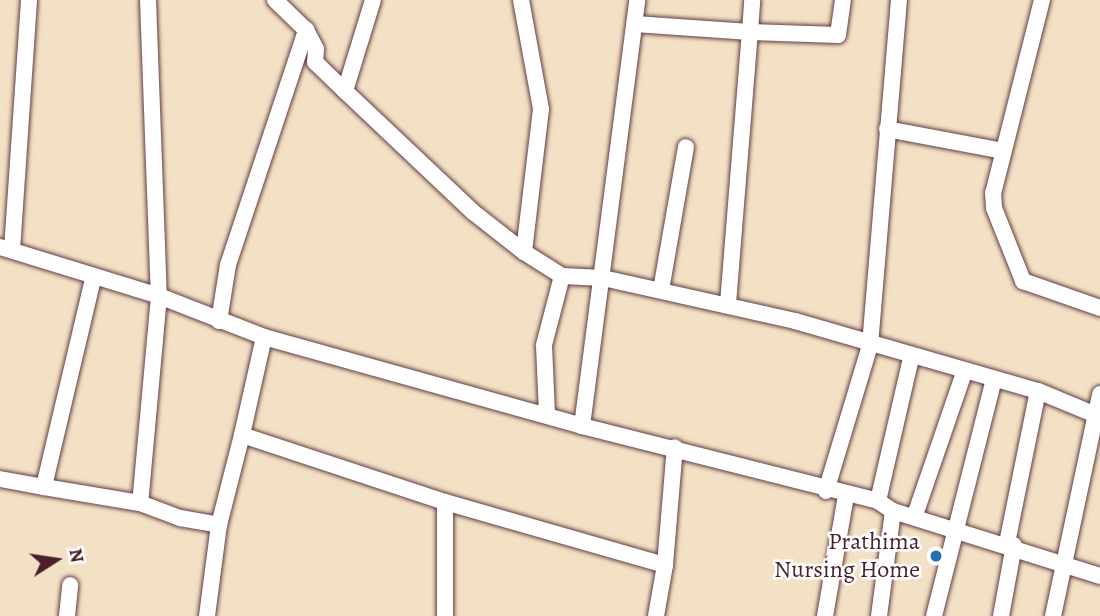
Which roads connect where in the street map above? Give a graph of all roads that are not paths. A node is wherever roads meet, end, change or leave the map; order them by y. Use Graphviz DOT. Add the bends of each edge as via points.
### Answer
graph roads {
  1 [pos="29,0"];
  2 [pos="148,0"];
  3 [pos="275,0"];
  4 [pos="373,0"];
  5 [pos="521,0"];
  6 [pos="637,0"];
  7 [pos="752,0"];
  8 [pos="842,0"];
  9 [pos="899,0"];
  10 [pos="1042,0"];
  11 [pos="635,24"];
  12 [pos="306,30"];
  13 [pos="750,32"];
  14 [pos="345,91"];
  15 [pos="887,129"];
  16 [pos="686,147"];
  17 [pos="1003,151"];
  18 [pos="6,249"];
  19 [pos="524,252"];
  20 [pos="562,276"];
  21 [pos="603,278"];
  22 [pos="93,279"];
  23 [pos="661,290"];
  24 [pos="159,296"];
  25 [pos="728,304"];
  26 [pos="1100,308"];
  27 [pos="219,321"];
  28 [pos="264,337"];
  29 [pos="870,345"];
  30 [pos="911,358"];
  31 [pos="965,370"];
  32 [pos="994,379"];
  33 [pos="1038,391"];
  34 [pos="1100,394"];
  35 [pos="547,414"];
  36 [pos="1096,415"];
  37 [pos="582,426"];
  38 [pos="242,435"];
  39 [pos="675,447"];
  40 [pos="0,479"];
  41 [pos="44,487"];
  42 [pos="826,491"];
  43 [pos="846,496"];
  44 [pos="445,502"];
  45 [pos="878,502"];
  46 [pos="140,503"];
  47 [pos="893,511"];
  48 [pos="915,515"];
  49 [pos="219,525"];
  50 [pos="954,526"];
  51 [pos="1011,544"];
  52 [pos="1063,562"];
  53 [pos="665,565"];
  54 [pos="1100,576"];
  55 [pos="70,585"];
  56 [pos="67,616"];
  57 [pos="207,616"];
  58 [pos="445,616"];
  59 [pos="656,616"];
  60 [pos="825,616"];
  61 [pos="879,616"];
  62 [pos="933,616"];
  63 [pos="1001,616"];
  64 [pos="1053,616"];
  1 -- 18 [label="street"];
  2 -- 24 [label="street"];
  3 -- 12 [label="street"];
  4 -- 14 [label="street"];
  5 -- 19 [label="street" via="541,109"];
  6 -- 11 [label="street"];
  7 -- 13 [label="street"];
  8 -- 13 [label="street" via="838,35"];
  9 -- 15 [label="street"];
  10 -- 17 [label="street"];
  11 -- 13 [label="street"];
  11 -- 21 [label="street"];
  12 -- 14 [label="street" via="316,49 315,62"];
  12 -- 27 [label="street" via="228,265"];
  13 -- 25 [label="street"];
  14 -- 19 [label="street"];
  15 -- 17 [label="street"];
  15 -- 29 [label="street"];
  16 -- 23 [label="street"];
  17 -- 26 [label="street" via="994,208 1023,281"];
  18 -- 22 [label="street"];
  19 -- 20 [label="street"];
  20 -- 21 [label="street"];
  20 -- 35 [label="street" via="544,345"];
  21 -- 23 [label="street"];
  21 -- 37 [label="street"];
  22 -- 24 [label="street"];
  22 -- 41 [label="street"];
  23 -- 25 [label="street"];
  24 -- 27 [label="street"];
  24 -- 46 [label="street"];
  25 -- 29 [label="street"];
  27 -- 28 [label="street"];
  28 -- 35 [label="street"];
  28 -- 38 [label="street"];
  29 -- 30 [label="street"];
  29 -- 42 [label="street"];
  30 -- 31 [label="street"];
  30 -- 45 [label="street"];
  31 -- 32 [label="street"];
  31 -- 48 [label="street"];
  32 -- 33 [label="street"];
  32 -- 50 [label="street"];
  33 -- 36 [label="street"];
  33 -- 51 [label="street"];
  34 -- 36 [label="street"];
  35 -- 37 [label="street"];
  36 -- 52 [label="street"];
  37 -- 39 [label="street"];
  38 -- 44 [label="street"];
  38 -- 49 [label="street"];
  39 -- 42 [label="street"];
  39 -- 53 [label="street"];
  40 -- 41 [label="street"];
  41 -- 46 [label="street"];
  42 -- 43 [label="street"];
  43 -- 45 [label="street"];
  43 -- 60 [label="street"];
  44 -- 53 [label="street"];
  44 -- 58 [label="street"];
  45 -- 47 [label="street"];
  46 -- 49 [label="street" via="180,518"];
  47 -- 48 [label="street"];
  47 -- 61 [label="street"];
  48 -- 50 [label="street"];
  49 -- 57 [label="street"];
  50 -- 51 [label="street"];
  50 -- 62 [label="street"];
  51 -- 52 [label="street"];
  51 -- 63 [label="street"];
  52 -- 54 [label="street"];
  52 -- 64 [label="street"];
  53 -- 59 [label="street"];
  55 -- 56 [label="street"];
}
